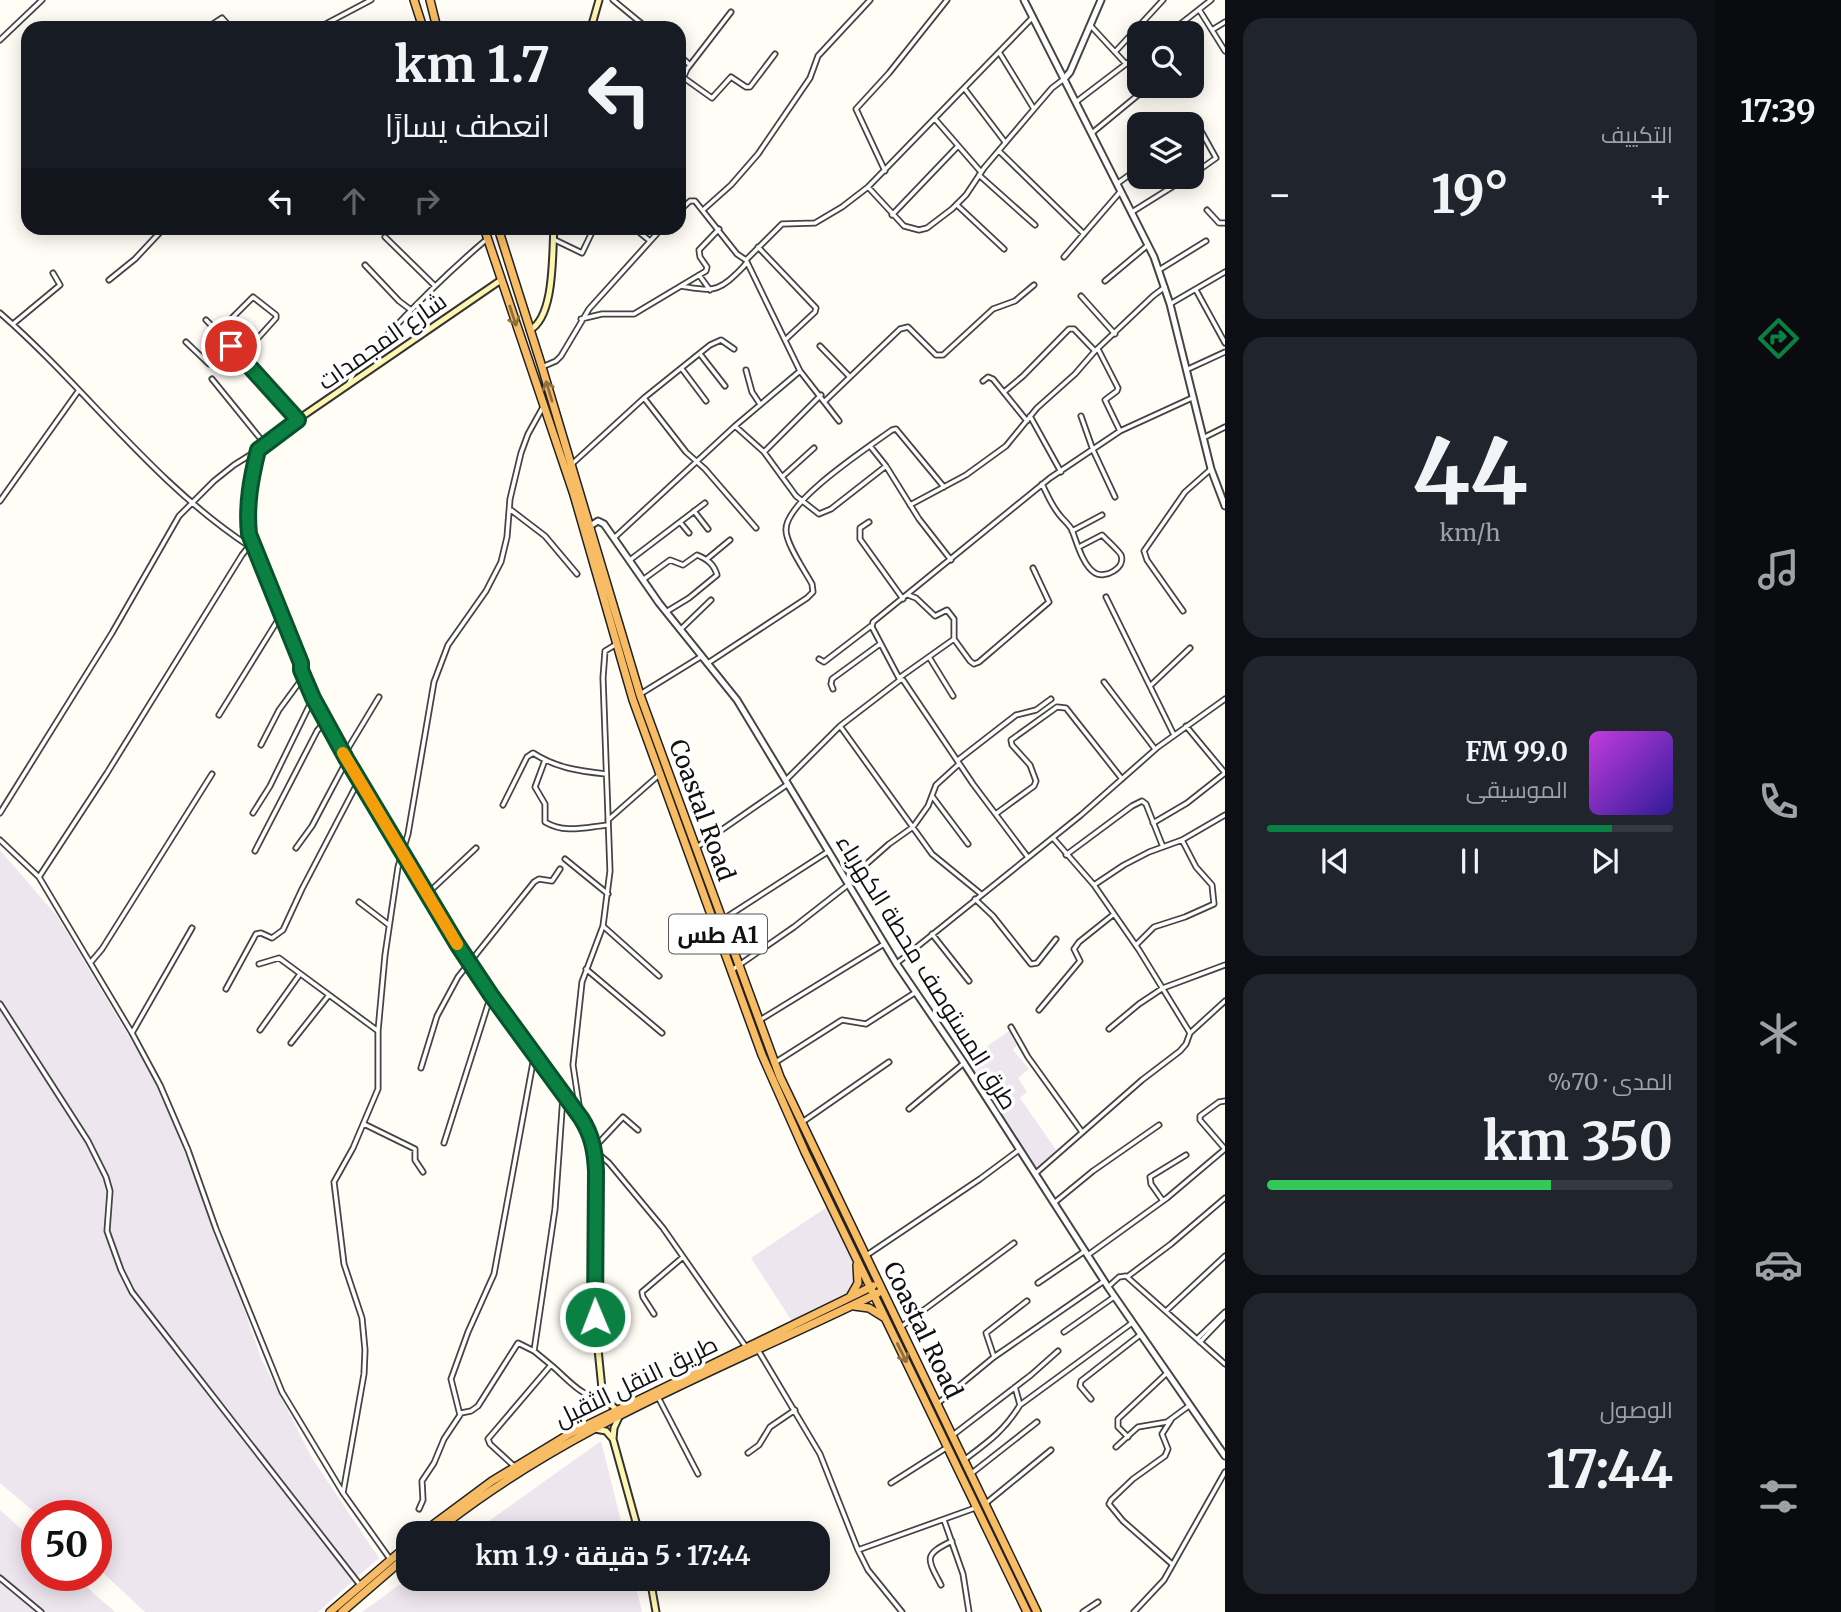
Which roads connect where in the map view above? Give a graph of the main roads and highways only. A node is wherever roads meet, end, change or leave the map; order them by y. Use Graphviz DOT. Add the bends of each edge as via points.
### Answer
graph roads {
  1 [pos="414,0"];
  2 [pos="429,0"];
  3 [pos="599,0"];
  4 [pos="421,21"];
  5 [pos="435,21"];
  6 [pos="593,21"];
  7 [pos="486,235"];
  8 [pos="500,235"];
  9 [pos="553,235"];
  10 [pos="501,280"];
  11 [pos="530,330"];
  12 [pos="587,529"];
  13 [pos="734,967"];
  14 [pos="856,1258"];
  15 [pos="882,1287"];
  16 [pos="873,1291"];
  17 [pos="846,1304"];
  18 [pos="887,1320"];
  19 [pos="619,1412"];
  20 [pos="593,1429"];
  21 [pos="613,1439"];
  22 [pos="981,1506"];
  23 [pos="438,1521"];
  24 [pos="450,1521"];
  25 [pos="636,1521"];
  26 [pos="396,1555"];
  27 [pos="396,1565"];
  28 [pos="652,1591"];
  29 [pos="330,1612"];
  30 [pos="342,1612"];
  31 [pos="656,1612"];
  32 [pos="1027,1612"];
  33 [pos="1037,1612"];
  1 -- 4 [label="highway"];
  2 -- 5 [label="highway"];
  3 -- 6 [label="main road"];
  7 -- 10 [label="highway, Coastal Road / طس A1"];
  8 -- 11 [label="highway, Coastal Road / طس A1"];
  9 -- 11 [label="main road" via="547,305"];
  10 -- 12 [label="highway, Coastal Road / طس A1, one-way"];
  10 -- 19 [label="main road, شارع المجمدات" via="258,450 250,486 249,534 313,698 345,758 468,962 581,1118 594,1150 596,1329 602,1389"];
  12 -- 11 [label="highway, Coastal Road / طس A1, one-way"];
  12 -- 13 [label="highway, Coastal Road / طس A1" via="640,695 722,920"];
  12 -- 13 [label="highway, Coastal Road / طس A1" via="633,700"];
  13 -- 14 [label="highway, Coastal Road / طس A1" via="773,1082"];
  13 -- 15 [label="highway, Coastal Road / طس A1" via="800,1123"];
  14 -- 16 [label="highway, Coastal Road / طس A1"];
  14 -- 17 [label="highway" via="858,1283"];
  15 -- 16 [label="highway, طريق النقل الثقيل"];
  15 -- 22 [label="highway, Coastal Road / طس A1"];
  16 -- 17 [label="highway, طريق النقل الثقيل"];
  16 -- 18 [label="highway, Coastal Road / طس A1"];
  17 -- 18 [label="highway" via="869,1308"];
  17 -- 19 [label="highway, طريق النقل الثقيل"];
  17 -- 19 [label="highway, طريق النقل الثقيل" via="758,1350"];
  18 -- 22 [label="highway, Coastal Road / طس A1, one-way"];
  19 -- 20 [label="highway, طريق النقل الثقيل"];
  19 -- 21 [label="main road"];
  19 -- 23 [label="highway, طريق النقل الثقيل" via="514,1466"];
  20 -- 21 [label="main road" via="603,1430"];
  20 -- 24 [label="highway, طريق النقل الثقيل" via="504,1481"];
  21 -- 25 [label="main road"];
  22 -- 32 [label="highway, Coastal Road / طس A1"];
  22 -- 33 [label="highway, Coastal Road / طس A1"];
  26 -- 29 [label="highway"];
  27 -- 30 [label="highway"];
  28 -- 31 [label="main road"];
}
